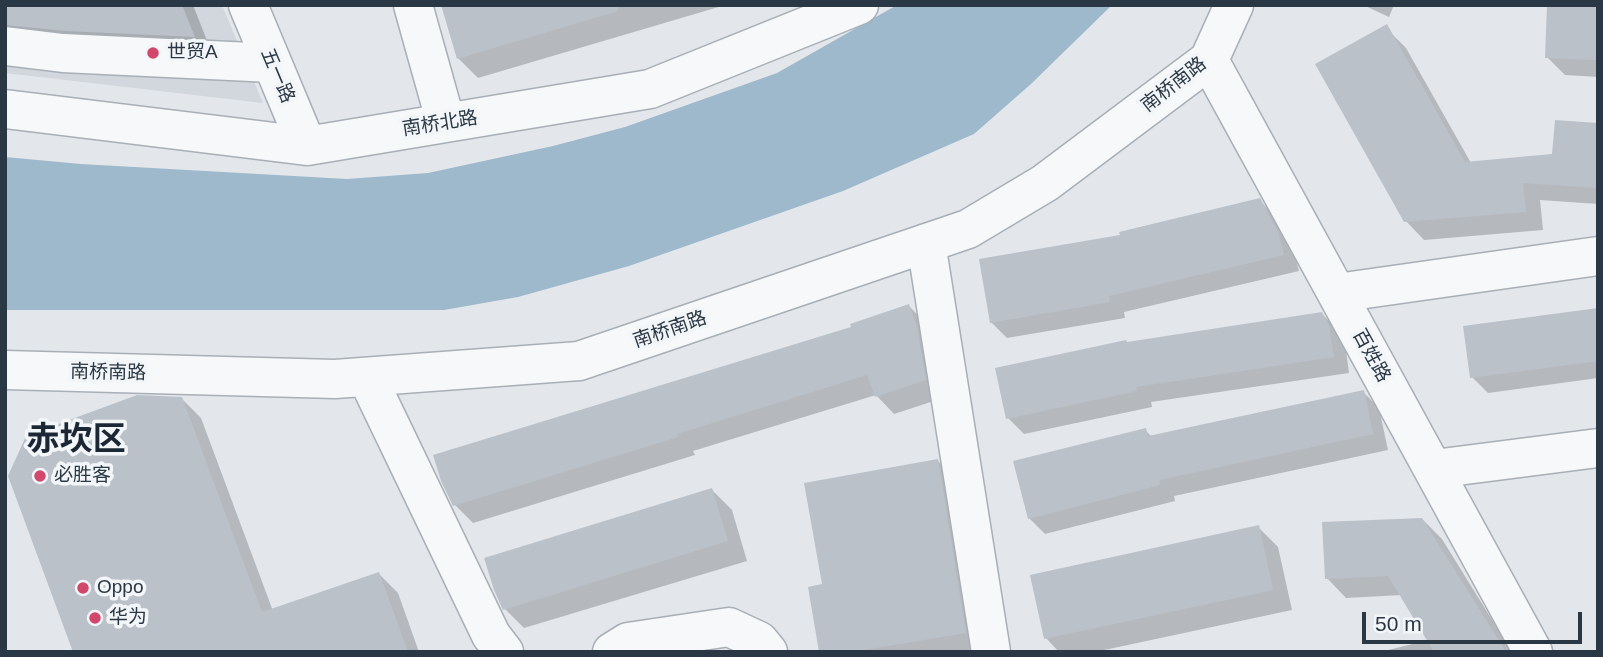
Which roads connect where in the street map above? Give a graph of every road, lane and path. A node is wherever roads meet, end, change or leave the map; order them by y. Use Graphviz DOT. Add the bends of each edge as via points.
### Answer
graph roads {
  1 [pos="248,5"];
  2 [pos="413,5"];
  3 [pos="859,5"];
  4 [pos="1234,5"];
  5 [pos="5,46"];
  6 [pos="1209,60"];
  7 [pos="272,63"];
  8 [pos="5,109"];
  9 [pos="446,123"];
  10 [pos="307,146"];
  11 [pos="926,243"];
  12 [pos="1598,256"];
  13 [pos="1336,293"];
  14 [pos="5,370"];
  15 [pos="367,377"];
  16 [pos="1598,448"];
  17 [pos="1434,470"];
  18 [pos="505,652"];
  19 [pos="612,652"];
  20 [pos="768,652"];
  21 [pos="991,652"];
  22 [pos="1532,652"];
  1 -- 7 [label="street, 五一路"];
  2 -- 9 [label="street"];
  3 -- 9 [label="street, 南桥北路" via="650,89"];
  4 -- 6 [label="street, 南桥南路"];
  5 -- 7 [label="street"];
  6 -- 11 [label="street, 南桥南路" via="1045,183 968,229"];
  6 -- 13 [label="street, 百姓路"];
  7 -- 10 [label="street, 五一路"];
  8 -- 10 [label="street, 南桥北路"];
  9 -- 10 [label="street, 南桥北路"];
  11 -- 15 [label="street, 南桥南路" via="579,361"];
  11 -- 21 [label="street"];
  12 -- 13 [label="street"];
  13 -- 17 [label="street, 百姓路"];
  14 -- 15 [label="street, 南桥南路"];
  15 -- 18 [label="street" via="491,635"];
  16 -- 17 [label="street"];
  17 -- 22 [label="street, 百姓路"];
  19 -- 20 [label="street" via="628,642 729,627 760,641"];
}
